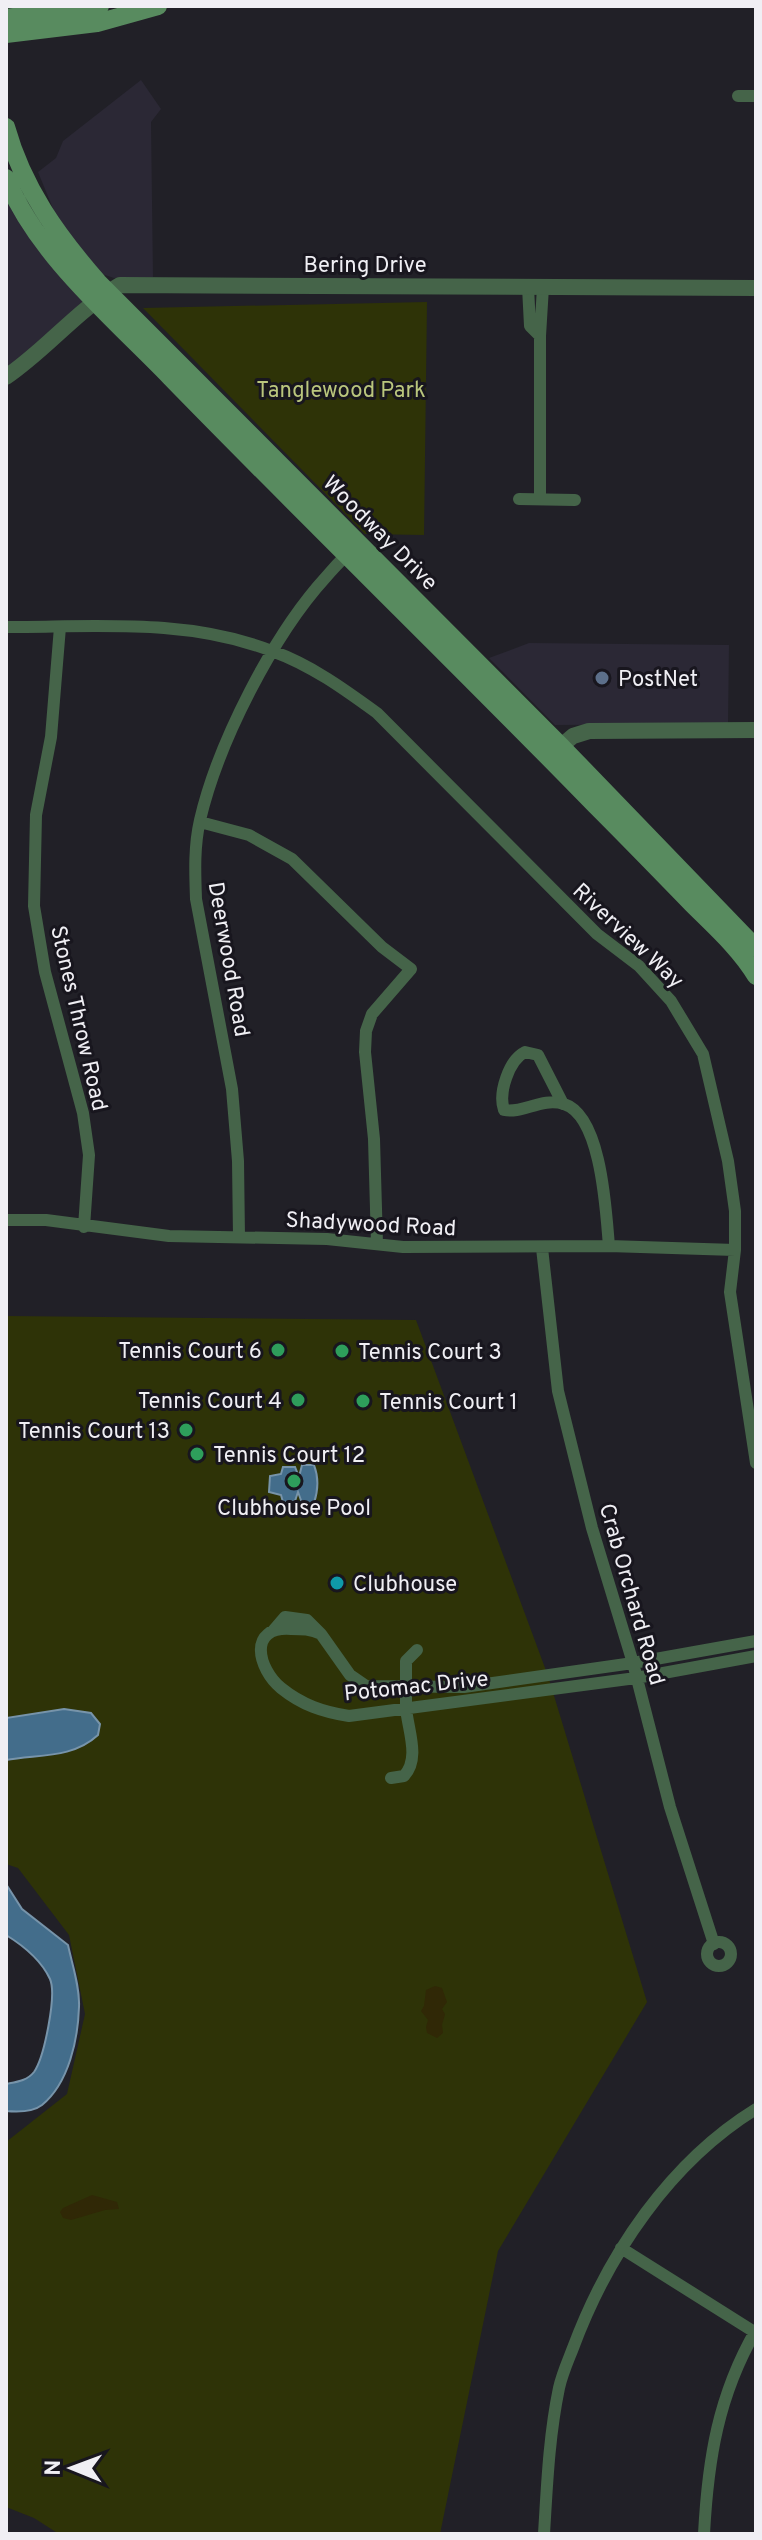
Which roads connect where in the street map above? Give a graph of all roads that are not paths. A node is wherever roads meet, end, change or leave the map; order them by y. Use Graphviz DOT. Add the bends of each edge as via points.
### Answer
graph roads {
  1 [pos="100,6"];
  2 [pos="158,6"];
  3 [pos="6,18"];
  4 [pos="6,34"];
  5 [pos="738,96"];
  6 [pos="756,96"];
  7 [pos="6,127"];
  8 [pos="25,178"];
  9 [pos="9,186"];
  10 [pos="536,287"];
  11 [pos="756,288"];
  12 [pos="102,296"];
  13 [pos="6,377"];
  14 [pos="519,499"];
  15 [pos="540,499"];
  16 [pos="575,500"];
  17 [pos="354,550"];
  18 [pos="6,627"];
  19 [pos="60,627"];
  20 [pos="273,651"];
  21 [pos="756,730"];
  22 [pos="555,752"];
  23 [pos="200,822"];
  24 [pos="659,857"];
  25 [pos="756,948"];
  26 [pos="756,976"];
  27 [pos="563,1104"];
  28 [pos="6,1220"];
  29 [pos="84,1227"];
  30 [pos="239,1237"];
  31 [pos="377,1244"];
  32 [pos="609,1246"];
  33 [pos="542,1248"];
  34 [pos="735,1250"];
  35 [pos="756,1463"];
  36 [pos="756,1641"];
  37 [pos="417,1650"];
  38 [pos="756,1656"];
  39 [pos="633,1663"];
  40 [pos="636,1678"];
  41 [pos="406,1687"];
  42 [pos="407,1712"];
  43 [pos="714,1944"];
  44 [pos="756,2109"];
  45 [pos="621,2248"];
  46 [pos="756,2332"];
  47 [pos="544,2534"];
  48 [pos="704,2534"];
  1 -- 3 [label="main road"];
  2 -- 4 [label="main road" via="97,23"];
  5 -- 6 [label="street"];
  7 -- 8 [label="main road, Woodway Drive"];
  8 -- 9 [label="main road"];
  8 -- 12 [label="main road, Woodway Drive" via="52,227"];
  9 -- 12 [label="main road, Woodway Drive" via="51,250"];
  10 -- 11 [label="street, Bering Drive"];
  10 -- 12 [label="street, Bering Drive" via="120,285"];
  10 -- 15 [label="street" via="530,326 540,336"];
  12 -- 13 [label="street"];
  12 -- 17 [label="main road, Woodway Drive"];
  14 -- 15 [label="street"];
  15 -- 16 [label="street"];
  17 -- 20 [label="street, Deerwood Road" via="304,601"];
  17 -- 22 [label="main road, Woodway Drive"];
  18 -- 19 [label="street, Riverview Way"];
  19 -- 20 [label="street, Riverview Way" via="198,631"];
  19 -- 29 [label="street, Stones Throw Road" via="51,737 36,815 34,906 45,972 83,1113 89,1155"];
  20 -- 23 [label="street, Deerwood Road" via="232,730"];
  20 -- 34 [label="street, Riverview Way" via="334,682 377,713 671,1001 703,1054 715,1097 735,1211"];
  21 -- 22 [label="street" via="589,731 573,736"];
  22 -- 24 [label="main road, Woodway Drive"];
  23 -- 30 [label="street, Deerwood Road" via="196,899 232,1089"];
  23 -- 31 [label="street" via="249,835 292,859 411,969 372,1014 366,1031"];
  24 -- 25 [label="main road, Woodway Drive"];
  24 -- 26 [label="main road, Woodway Drive"];
  27 -- 27 [label="street" via="538,1055 525,1052 515,1059 501,1103 504,1110"];
  27 -- 32 [label="street" via="574,1109 593,1144"];
  28 -- 29 [label="street, Shadywood Road"];
  29 -- 30 [label="street, Shadywood Road"];
  30 -- 31 [label="street, Shadywood Road"];
  31 -- 33 [label="street, Shadywood Road"];
  32 -- 33 [label="street, Shadywood Road"];
  32 -- 34 [label="street, Shadywood Road"];
  33 -- 39 [label="street, Crab Orchard Road" via="558,1391"];
  34 -- 35 [label="street, Riverview Way" via="730,1292"];
  36 -- 39 [label="street, Potomac Drive"];
  37 -- 41 [label="street" via="406,1661"];
  38 -- 40 [label="street, Potomac Drive"];
  39 -- 40 [label="street, Crab Orchard Road"];
  39 -- 41 [label="street, Potomac Drive" via="464,1687"];
  40 -- 42 [label="street, Potomac Drive"];
  40 -- 43 [label="street, Crab Orchard Road" via="679,1839"];
  41 -- 42 [label="street"];
  41 -- 42 [label="street, Potomac Drive" via="366,1686 311,1629 284,1628 263,1639 264,1669 304,1704 349,1716"];
  44 -- 45 [label="street" via="676,2174"];
  45 -- 46 [label="street"];
  45 -- 47 [label="street" via="584,2319 559,2385"];
  46 -- 48 [label="street" via="727,2390 714,2436"];
}
